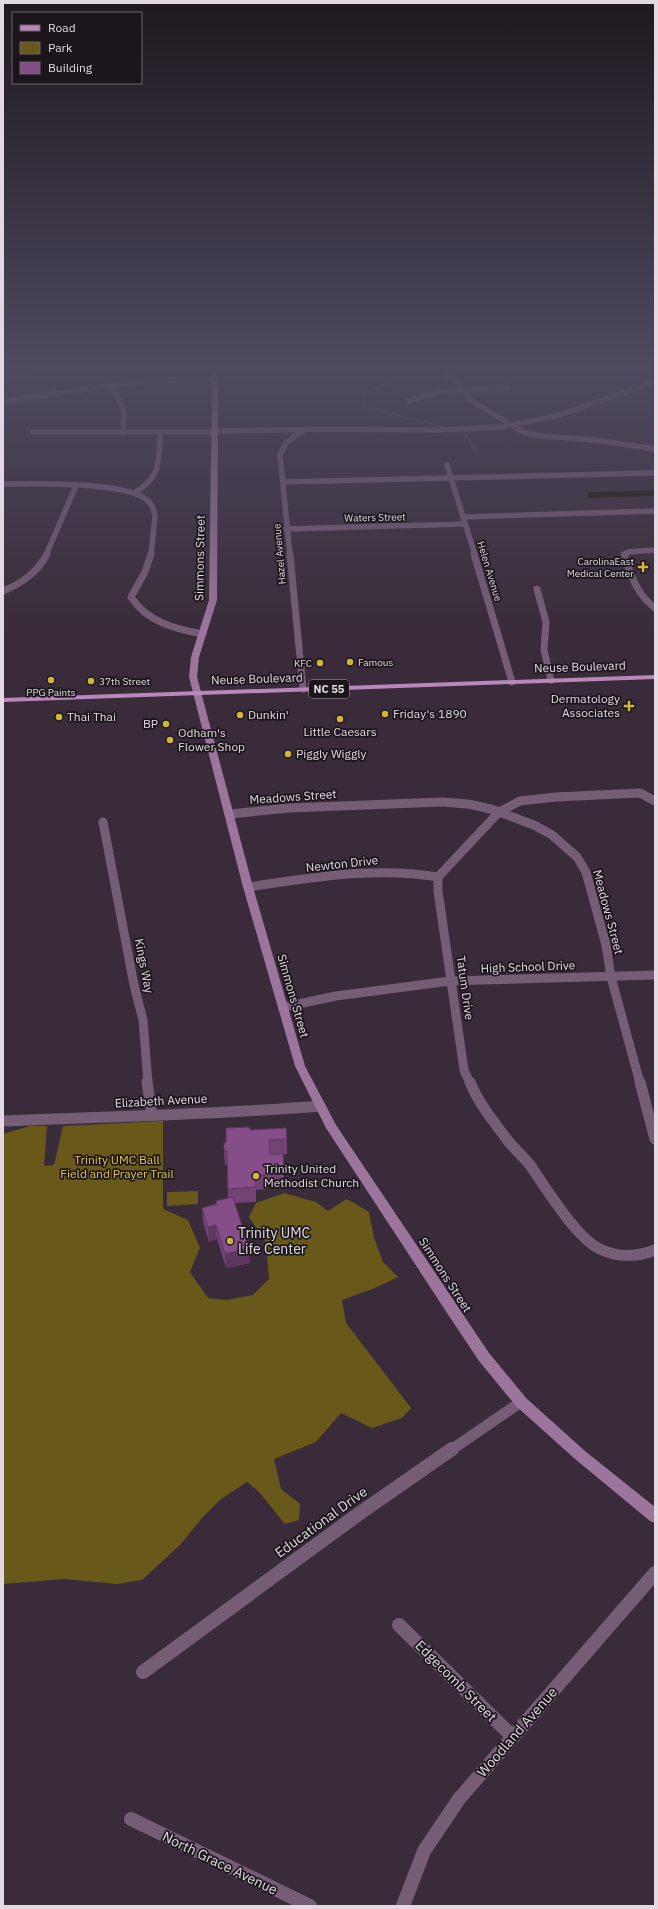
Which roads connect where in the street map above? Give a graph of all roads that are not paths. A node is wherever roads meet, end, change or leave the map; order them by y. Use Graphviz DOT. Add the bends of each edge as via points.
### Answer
graph roads {
  1 [pos="158,456"];
  2 [pos="214,456"];
  3 [pos="280,456"];
  4 [pos="446,465"];
  5 [pos="655,473"];
  6 [pos="450,478"];
  7 [pos="283,482"];
  8 [pos="3,484"];
  9 [pos="76,486"];
  10 [pos="134,493"];
  11 [pos="655,511"];
  12 [pos="462,517"];
  13 [pos="465,524"];
  14 [pos="286,529"];
  15 [pos="655,550"];
  16 [pos="537,589"];
  17 [pos="3,591"];
  18 [pos="655,608"];
  19 [pos="203,634"];
  20 [pos="655,677"];
  21 [pos="551,680"];
  22 [pos="512,682"];
  23 [pos="303,689"];
  24 [pos="196,693"];
  25 [pos="3,700"];
  26 [pos="655,801"];
  27 [pos="499,812"];
  28 [pos="230,814"];
  29 [pos="103,822"];
  30 [pos="438,876"];
  31 [pos="248,887"];
  32 [pos="655,975"];
  33 [pos="611,977"];
  34 [pos="450,981"];
  35 [pos="284,1007"];
  36 [pos="320,1106"];
  37 [pos="152,1115"];
  38 [pos="3,1121"];
  39 [pos="655,1138"];
  40 [pos="655,1250"];
  41 [pos="521,1402"];
  42 [pos="655,1516"];
  43 [pos="655,1573"];
  44 [pos="399,1626"];
  45 [pos="143,1672"];
  46 [pos="513,1737"];
  47 [pos="131,1819"];
  48 [pos="310,1906"];
  49 [pos="403,1906"];
  1 -- 10 [label="street" via="149,483"];
  2 -- 19 [label="street, Simmons Street" via="213,600"];
  3 -- 7 [label="street, Hazel Avenue"];
  4 -- 6 [label="street, Helen Avenue"];
  5 -- 6 [label="street"];
  6 -- 7 [label="street"];
  6 -- 12 [label="street, Helen Avenue"];
  7 -- 14 [label="street, Hazel Avenue"];
  8 -- 9 [label="street"];
  9 -- 10 [label="street"];
  9 -- 17 [label="street" via="43,564 26,580"];
  10 -- 19 [label="street" via="144,497 154,510 150,559 131,597 135,606 168,626"];
  11 -- 12 [label="street"];
  12 -- 13 [label="street, Helen Avenue"];
  13 -- 14 [label="street, Waters Street"];
  13 -- 22 [label="street, Helen Avenue"];
  14 -- 23 [label="street, Hazel Avenue"];
  15 -- 18 [label="street" via="628,552 624,555 638,590"];
  16 -- 21 [label="street" via="546,622 544,650"];
  19 -- 24 [label="street, Simmons Street" via="193,664"];
  20 -- 21 [label="main road, Neuse Boulevard / NC 55"];
  21 -- 22 [label="main road, Neuse Boulevard / NC 55"];
  22 -- 23 [label="main road, Neuse Boulevard / NC 55"];
  23 -- 24 [label="main road, Neuse Boulevard / NC 55"];
  24 -- 25 [label="main road, Neuse Boulevard / NC 55"];
  24 -- 28 [label="street, Simmons Street"];
  26 -- 27 [label="street" via="640,793 556,797 520,801"];
  27 -- 28 [label="street, Meadows Street" via="468,804 442,802 289,808"];
  27 -- 30 [label="street"];
  27 -- 33 [label="street, Meadows Street" via="534,825 552,835 577,857 591,889 606,944"];
  28 -- 31 [label="street, Simmons Street"];
  29 -- 37 [label="street, Kings Way" via="143,1020 145,1065"];
  30 -- 31 [label="street, Newton Drive" via="418,872 382,871"];
  30 -- 34 [label="street, Tatum Drive" via="439,908"];
  31 -- 35 [label="street, Simmons Street"];
  32 -- 33 [label="street, High School Drive"];
  33 -- 34 [label="street, High School Drive"];
  33 -- 39 [label="street, Meadows Street"];
  34 -- 35 [label="street, High School Drive" via="345,995"];
  34 -- 40 [label="street, Tatum Drive" via="464,1070 473,1090 506,1139 529,1164 582,1235 601,1250 618,1255 639,1256"];
  35 -- 36 [label="street, Simmons Street" via="300,1066"];
  36 -- 37 [label="street, Elizabeth Avenue"];
  36 -- 41 [label="street, Simmons Street" via="453,1312 484,1357"];
  37 -- 38 [label="street, Elizabeth Avenue"];
  41 -- 42 [label="street, Simmons Street" via="580,1456"];
  41 -- 45 [label="street, Educational Drive" via="360,1513"];
  43 -- 46 [label="street, Woodland Avenue"];
  44 -- 46 [label="street, Edgecomb Street"];
  46 -- 49 [label="street, Woodland Avenue" via="459,1800 424,1850"];
  47 -- 48 [label="street, North Grace Avenue"];
}
